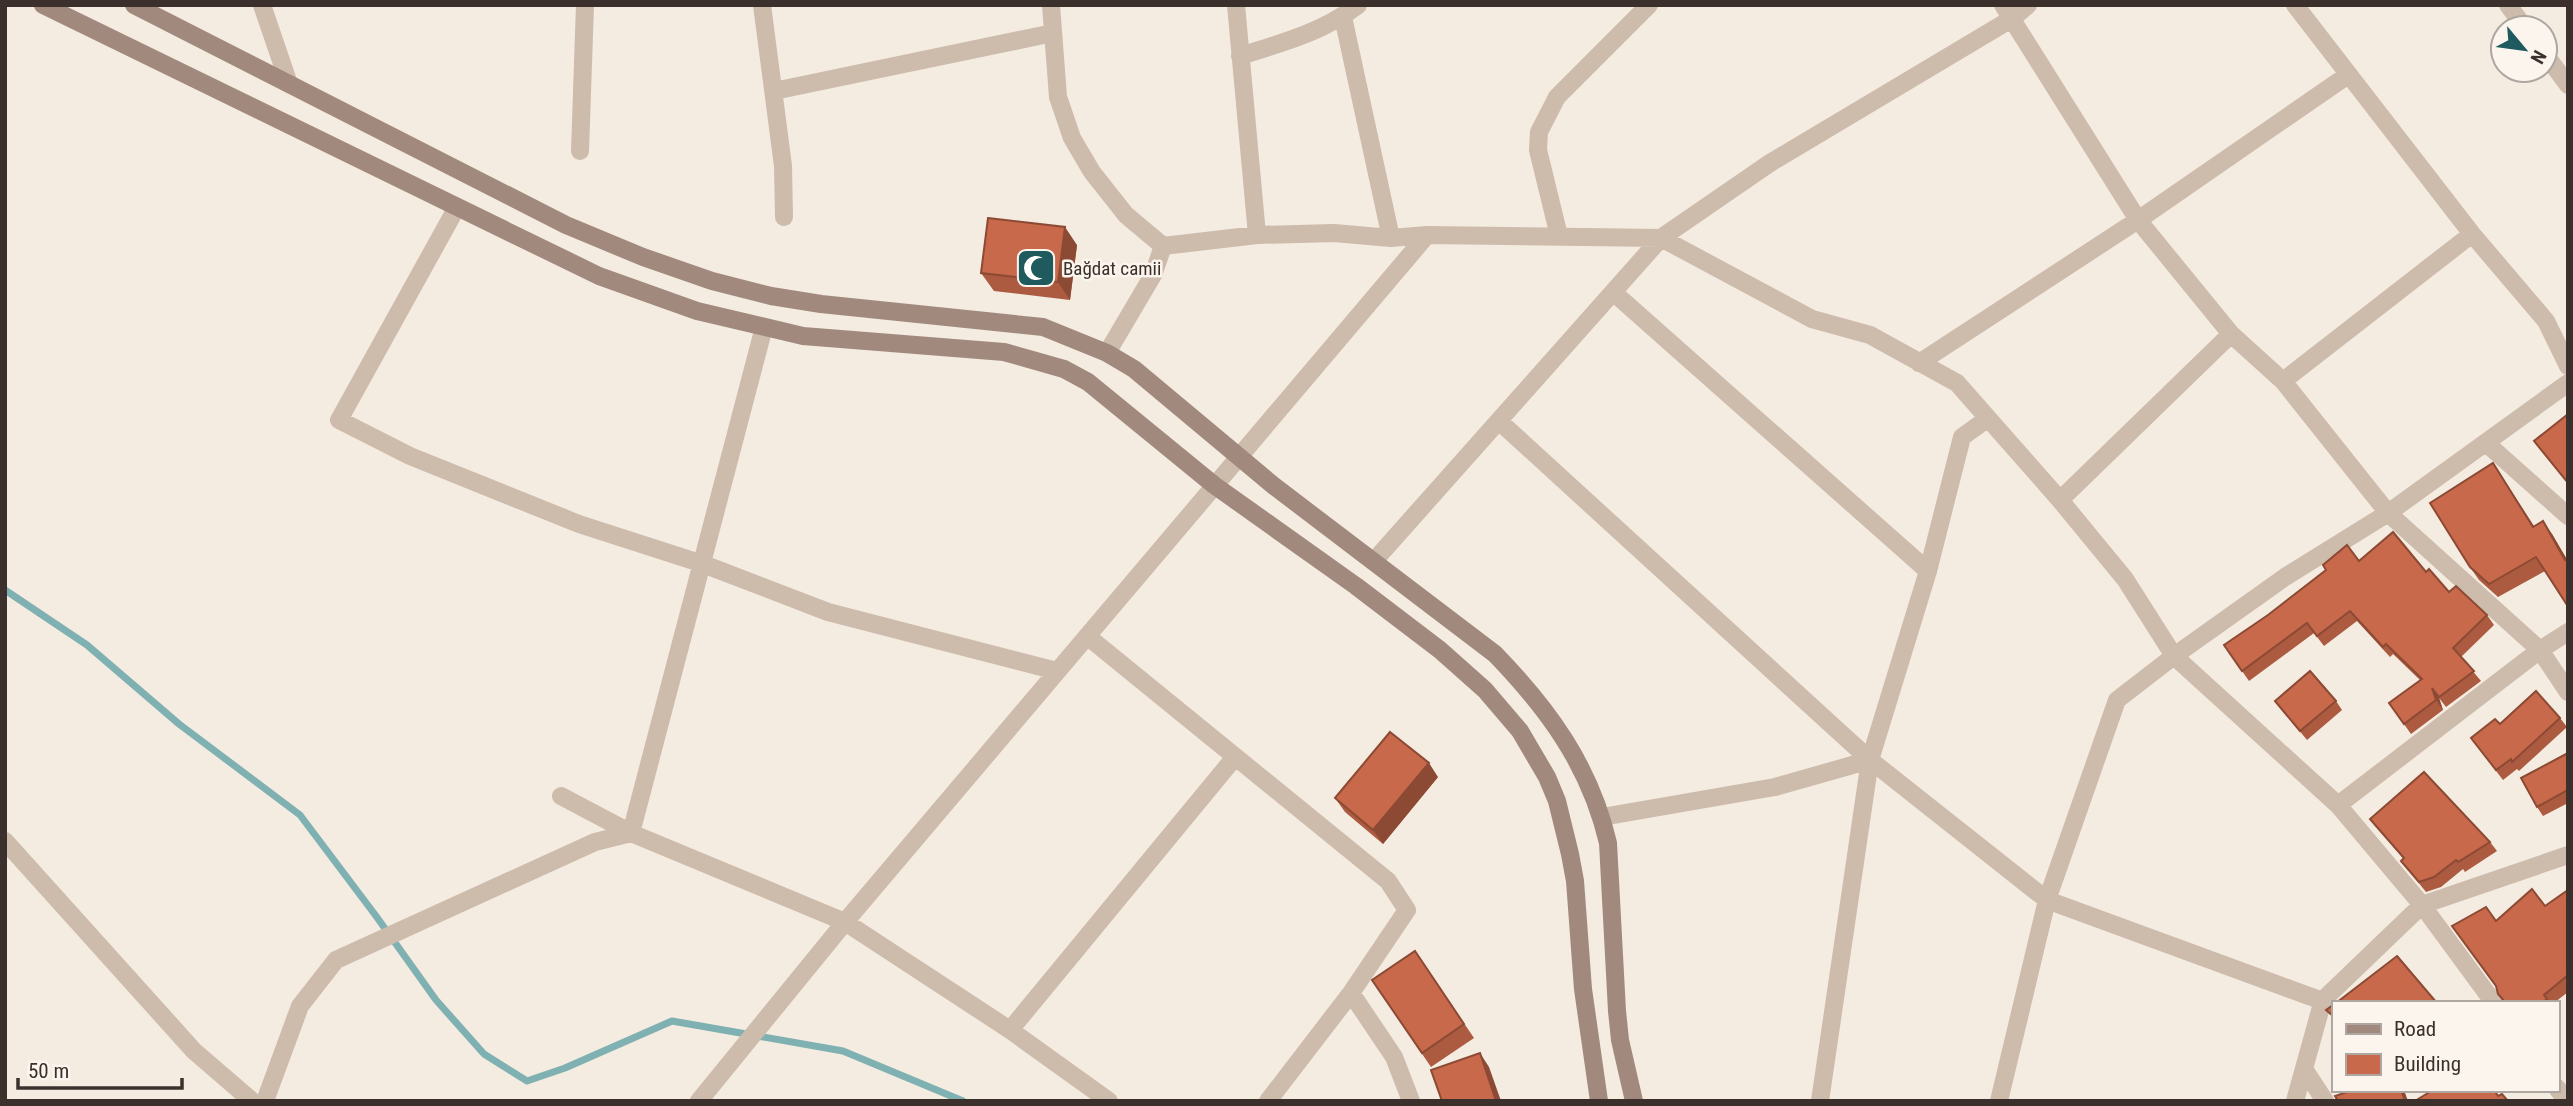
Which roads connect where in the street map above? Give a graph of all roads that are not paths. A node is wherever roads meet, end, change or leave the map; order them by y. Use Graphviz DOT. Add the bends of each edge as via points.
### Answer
graph roads {
  1 [pos="43,5"];
  2 [pos="134,5"];
  3 [pos="262,5"];
  4 [pos="585,5"];
  5 [pos="762,5"];
  6 [pos="1051,5"];
  7 [pos="1236,5"];
  8 [pos="1358,5"];
  9 [pos="1649,5"];
  10 [pos="2028,5"];
  11 [pos="2297,6"];
  12 [pos="2008,11"];
  13 [pos="1343,17"];
  14 [pos="1053,33"];
  15 [pos="1240,56"];
  16 [pos="2348,75"];
  17 [pos="289,84"];
  18 [pos="774,91"];
  19 [pos="580,151"];
  20 [pos="457,207"];
  21 [pos="784,217"];
  22 [pos="2138,220"];
  23 [pos="2472,234"];
  24 [pos="1257,235"];
  25 [pos="1427,235"];
  26 [pos="1559,236"];
  27 [pos="1391,238"];
  28 [pos="1661,238"];
  29 [pos="1163,246"];
  30 [pos="1613,292"];
  31 [pos="764,327"];
  32 [pos="2231,334"];
  33 [pos="1107,353"];
  34 [pos="1919,363"];
  35 [pos="2568,366"];
  36 [pos="2284,381"];
  37 [pos="2568,383"];
  38 [pos="1987,419"];
  39 [pos="1500,422"];
  40 [pos="2486,443"];
  41 [pos="1239,458"];
  42 [pos="1214,485"];
  43 [pos="2060,500"];
  44 [pos="2388,513"];
  45 [pos="2568,516"];
  46 [pos="1374,561"];
  47 [pos="703,564"];
  48 [pos="1928,570"];
  49 [pos="2568,632"];
  50 [pos="1087,636"];
  51 [pos="2540,650"];
  52 [pos="2174,656"];
  53 [pos="1057,671"];
  54 [pos="2568,692"];
  55 [pos="1236,757"];
  56 [pos="1870,760"];
  57 [pos="561,796"];
  58 [pos="2338,805"];
  59 [pos="1602,817"];
  60 [pos="631,833"];
  61 [pos="5,841"];
  62 [pos="2568,855"];
  63 [pos="2047,900"];
  64 [pos="2422,905"];
  65 [pos="845,922"];
  66 [pos="1351,993"];
  67 [pos="2493,1001"];
  68 [pos="2326,1002"];
  69 [pos="1010,1030"];
  70 [pos="2304,1069"];
  71 [pos="252,1101"];
  72 [pos="265,1101"];
  73 [pos="699,1101"];
  74 [pos="1110,1101"];
  75 [pos="1268,1101"];
  76 [pos="1411,1101"];
  77 [pos="1599,1101"];
  78 [pos="1634,1101"];
  79 [pos="1820,1101"];
  80 [pos="1999,1101"];
  81 [pos="2295,1101"];
  82 [pos="2325,1101"];
  1 -- 20 [label="main road"];
  2 -- 17 [label="main road"];
  3 -- 17 [label="street"];
  4 -- 19 [label="street"];
  5 -- 18 [label="street"];
  6 -- 14 [label="street"];
  7 -- 15 [label="street"];
  8 -- 13 [label="street"];
  9 -- 26 [label="street" via="1558,97 1539,132 1538,150"];
  10 -- 12 [label="street"];
  11 -- 16 [label="street"];
  12 -- 22 [label="street"];
  12 -- 28 [label="street"];
  13 -- 15 [label="street" via="1301,37"];
  13 -- 27 [label="street"];
  14 -- 18 [label="street"];
  14 -- 29 [label="street" via="1058,97 1072,138 1126,215"];
  15 -- 24 [label="street"];
  16 -- 22 [label="street"];
  16 -- 23 [label="street"];
  17 -- 33 [label="main road" via="566,225 701,277 821,304 1043,327"];
  18 -- 21 [label="street"];
  20 -- 31 [label="main road" via="599,276 697,311"];
  20 -- 47 [label="street" via="339,420 410,456 579,524"];
  22 -- 32 [label="street"];
  22 -- 34 [label="street"];
  23 -- 35 [label="street" via="2546,321"];
  23 -- 36 [label="street"];
  24 -- 27 [label="street" via="1334,233"];
  24 -- 29 [label="street"];
  25 -- 26 [label="street"];
  25 -- 27 [label="street"];
  25 -- 41 [label="street"];
  26 -- 28 [label="street"];
  28 -- 30 [label="street"];
  28 -- 34 [label="street" via="1812,319 1870,335"];
  29 -- 33 [label="street" via="1153,275"];
  30 -- 39 [label="street"];
  30 -- 48 [label="street"];
  31 -- 42 [label="main road" via="803,336 1004,352 1064,369 1118,404"];
  31 -- 47 [label="street"];
  32 -- 36 [label="street"];
  32 -- 43 [label="street"];
  33 -- 41 [label="main road" via="1134,369"];
  34 -- 38 [label="street" via="1957,383"];
  36 -- 44 [label="street"];
  37 -- 40 [label="street"];
  38 -- 43 [label="street"];
  38 -- 48 [label="street" via="1962,437"];
  39 -- 46 [label="street"];
  39 -- 56 [label="street"];
  40 -- 44 [label="street"];
  40 -- 45 [label="street"];
  41 -- 42 [label="street"];
  41 -- 46 [label="main road"];
  42 -- 50 [label="street"];
  42 -- 77 [label="main road" via="1440,650 1485,690 1520,731 1557,801 1570,854"];
  43 -- 52 [label="street" via="2125,579"];
  44 -- 51 [label="street"];
  44 -- 52 [label="street"];
  46 -- 59 [label="main road" via="1485,646 1521,681 1569,744"];
  47 -- 53 [label="street" via="828,612"];
  47 -- 60 [label="street"];
  48 -- 56 [label="street"];
  49 -- 51 [label="street"];
  50 -- 53 [label="street"];
  50 -- 55 [label="street"];
  51 -- 54 [label="street"];
  51 -- 58 [label="street"];
  52 -- 58 [label="street"];
  52 -- 63 [label="street" via="2117,700"];
  53 -- 65 [label="street"];
  55 -- 66 [label="street" via="1388,881 1407,910"];
  55 -- 69 [label="street"];
  56 -- 59 [label="street" via="1775,787"];
  56 -- 63 [label="street"];
  56 -- 79 [label="street"];
  57 -- 60 [label="street"];
  58 -- 64 [label="street"];
  59 -- 78 [label="main road" via="1611,873 1620,1040"];
  60 -- 65 [label="street"];
  60 -- 72 [label="street" via="595,842 336,960 300,1006"];
  61 -- 71 [label="street" via="194,1051"];
  62 -- 64 [label="street"];
  63 -- 68 [label="street"];
  63 -- 80 [label="street"];
  64 -- 67 [label="street"];
  64 -- 68 [label="street"];
  65 -- 69 [label="street"];
  65 -- 73 [label="street"];
  66 -- 75 [label="street"];
  66 -- 76 [label="street" via="1394,1057"];
  68 -- 70 [label="street"];
  69 -- 74 [label="street"];
  70 -- 81 [label="street"];
  70 -- 82 [label="street"];
}
